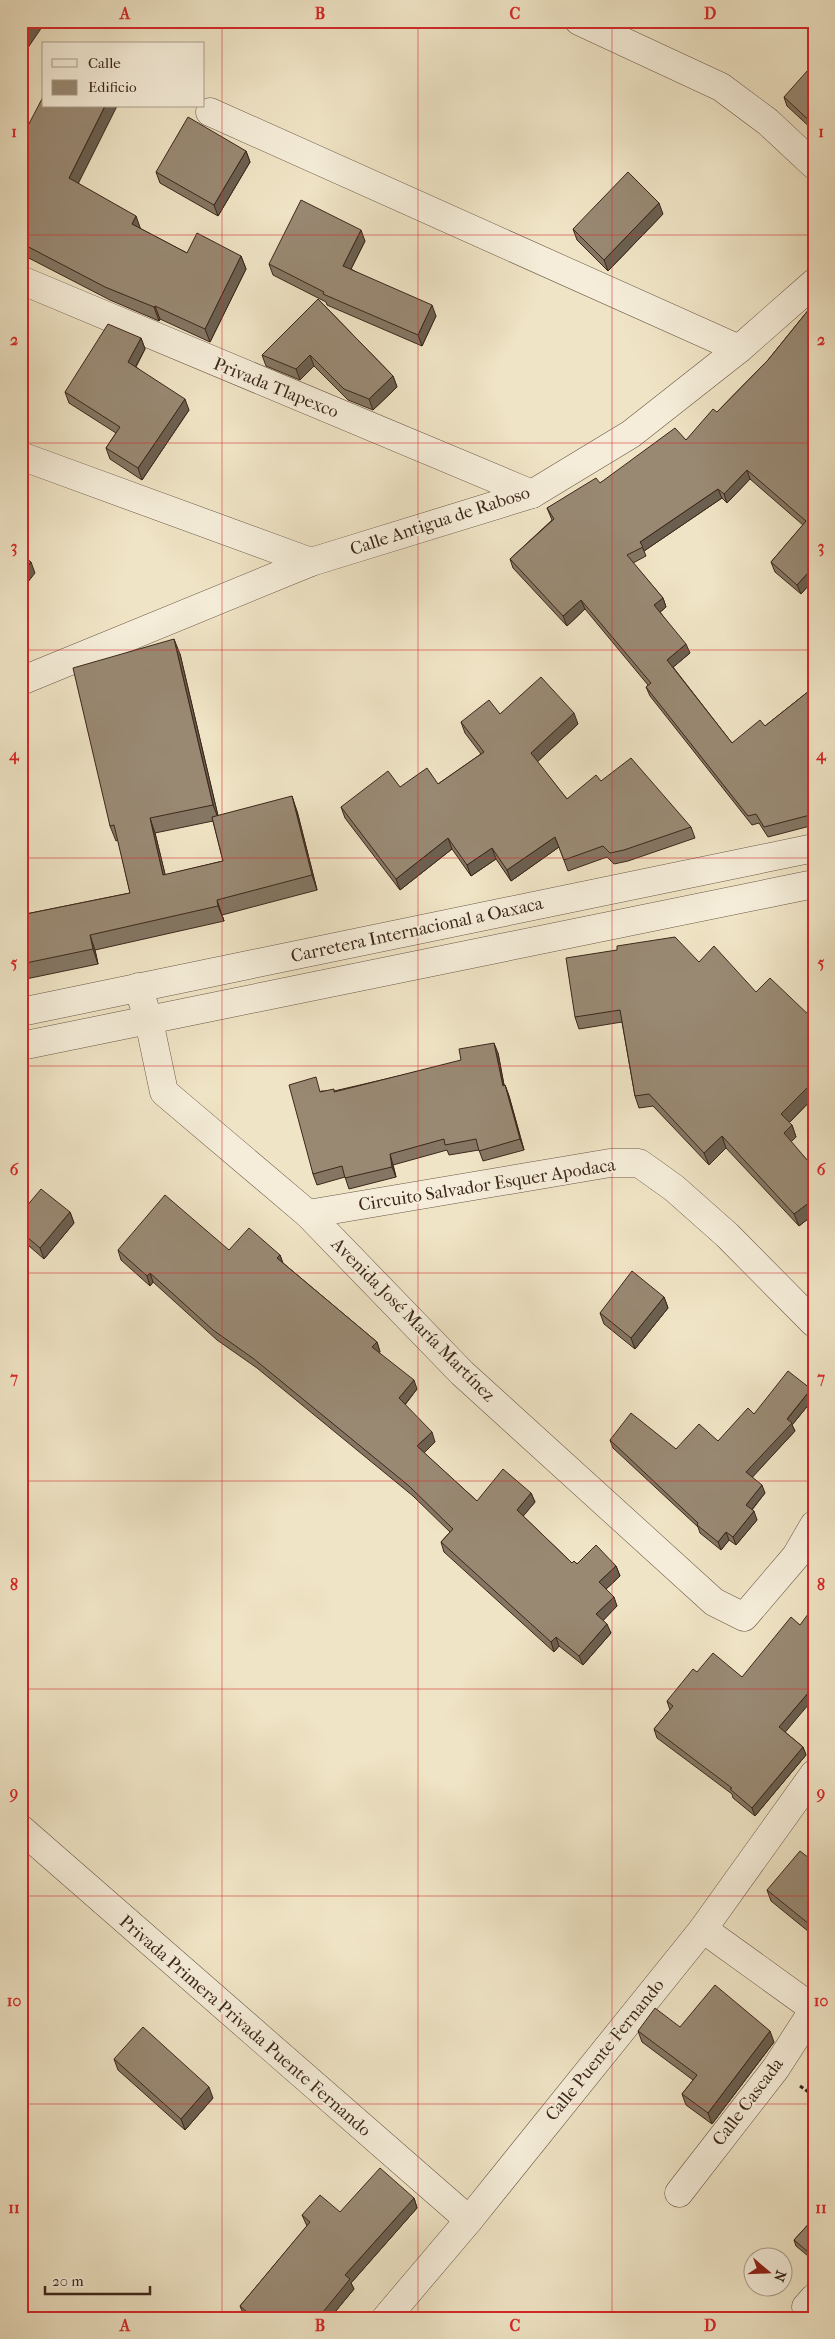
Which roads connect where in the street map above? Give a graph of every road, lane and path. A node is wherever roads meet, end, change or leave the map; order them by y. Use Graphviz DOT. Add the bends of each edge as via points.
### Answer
graph roads {
  1 [pos="579,21"];
  2 [pos="210,112"];
  3 [pos="814,165"];
  4 [pos="21,280"];
  5 [pos="814,283"];
  6 [pos="740,349"];
  7 [pos="21,456"];
  8 [pos="532,494"];
  9 [pos="311,562"];
  10 [pos="21,681"];
  11 [pos="814,848"];
  12 [pos="814,884"];
  13 [pos="254,964"];
  14 [pos="138,987"];
  15 [pos="262,998"];
  16 [pos="21,1012"];
  17 [pos="149,1021"];
  18 [pos="21,1046"];
  19 [pos="308,1214"];
  20 [pos="814,1323"];
  21 [pos="814,1525"];
  22 [pos="814,1774"];
  23 [pos="21,1830"];
  24 [pos="703,1929"];
  25 [pos="814,2009"];
  26 [pos="679,2193"];
  27 [pos="469,2220"];
  28 [pos="386,2318"];
  1 -- 3 [label="street" via="721,87 768,122"];
  2 -- 6 [label="street"];
  4 -- 8 [label="street, Privada Tlapexco"];
  5 -- 6 [label="street, Calle Antigua de Raboso"];
  6 -- 8 [label="street, Calle Antigua de Raboso" via="631,434"];
  7 -- 9 [label="street"];
  8 -- 9 [label="street, Calle Antigua de Raboso"];
  9 -- 10 [label="street, Calle Antigua de Raboso"];
  11 -- 13 [label="street, Carretera Internacional a Oaxaca"];
  12 -- 15 [label="street, Carretera Internacional a Oaxaca"];
  13 -- 14 [label="street, Carretera Internacional a Oaxaca"];
  13 -- 15 [label="street"];
  14 -- 16 [label="street, Carretera Internacional a Oaxaca"];
  14 -- 17 [label="street, Avenida José María Martínez"];
  15 -- 17 [label="street, Carretera Internacional a Oaxaca"];
  17 -- 18 [label="street, Carretera Internacional a Oaxaca"];
  17 -- 19 [label="street, Avenida José María Martínez" via="164,1092"];
  19 -- 20 [label="street, Circuito Salvador Esquer Apodaca" via="610,1163 639,1163 674,1188 728,1236"];
  19 -- 21 [label="street, Avenida José María Martínez" via="462,1373 714,1602 744,1617 796,1556"];
  22 -- 24 [label="street, Calle Puente Fernando"];
  23 -- 27 [label="street, Privada Primera Privada Puente Fernando"];
  24 -- 25 [label="street"];
  24 -- 27 [label="street, Calle Puente Fernando"];
  25 -- 26 [label="street, Calle Cascada" via="776,2068"];
  27 -- 28 [label="street, Calle Puente Fernando"];
}
